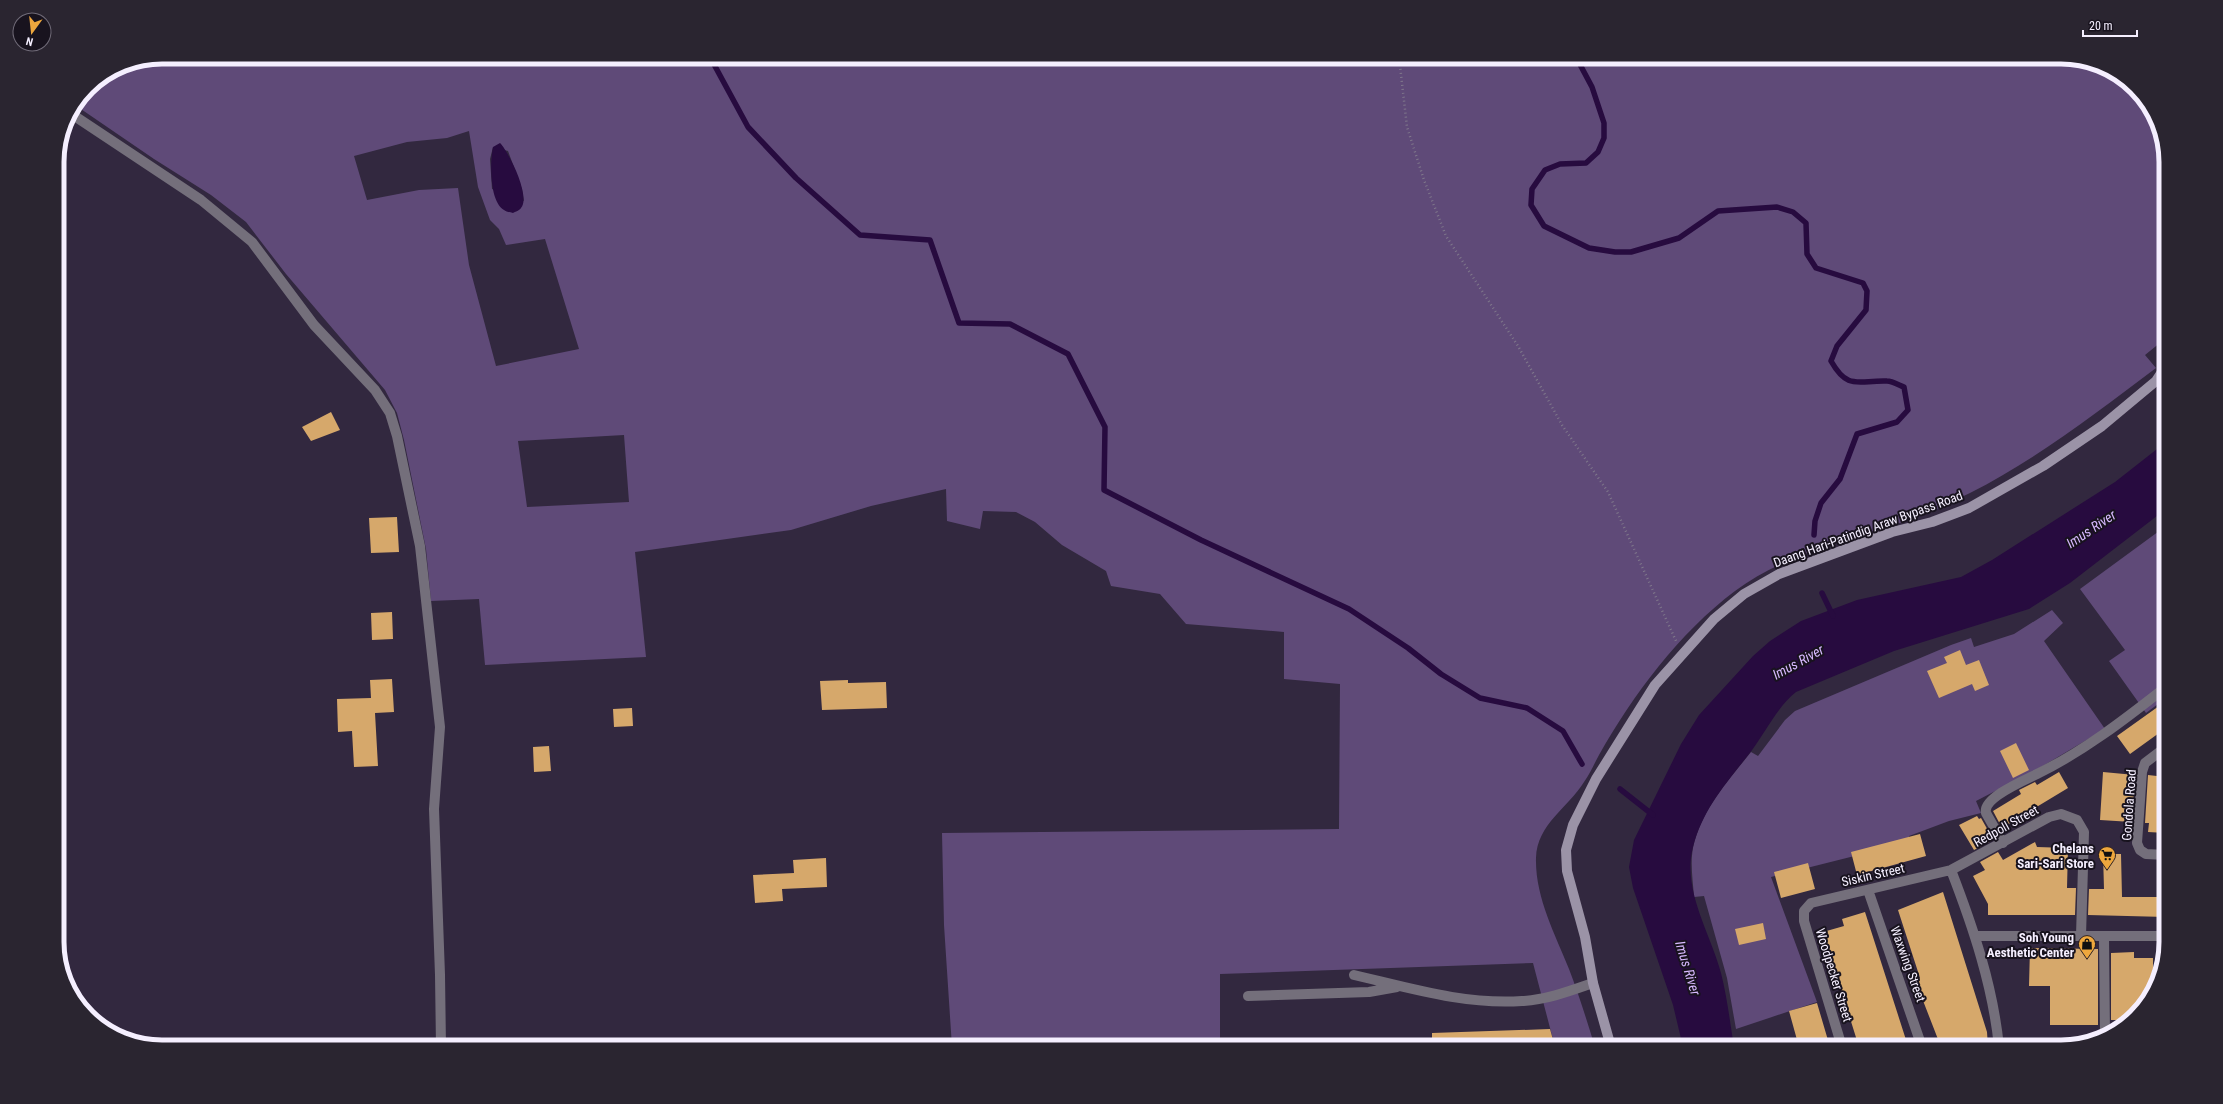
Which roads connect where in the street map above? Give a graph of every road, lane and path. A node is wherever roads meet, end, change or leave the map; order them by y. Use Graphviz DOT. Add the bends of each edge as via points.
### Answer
graph roads {
  1 [pos="1400,64"];
  2 [pos="75,116"];
  3 [pos="2159,376"];
  4 [pos="1682,654"];
  5 [pos="2159,692"];
  6 [pos="2159,752"];
  7 [pos="2003,843"];
  8 [pos="2159,855"];
  9 [pos="1951,870"];
  10 [pos="1868,890"];
  11 [pos="1804,911"];
  12 [pos="1976,936"];
  13 [pos="2081,936"];
  14 [pos="2104,936"];
  15 [pos="2159,936"];
  16 [pos="1354,975"];
  17 [pos="1593,983"];
  18 [pos="1401,986"];
  19 [pos="1248,996"];
  20 [pos="2105,1030"];
  21 [pos="441,1040"];
  22 [pos="1609,1040"];
  23 [pos="1840,1040"];
  24 [pos="1920,1040"];
  25 [pos="1998,1040"];
  1 -- 4 [label="path" via="1406,127 1446,236 1518,346 1562,425 1608,492"];
  2 -- 21 [label="street" via="201,200 252,242 314,325 376,390 390,413 420,546 440,727 434,809"];
  3 -- 4 [label="main road, Daang Hari-Patindig Araw Bypass Road" via="2102,426 2043,466 1969,508 1932,522 1892,532 1779,574 1744,594 1714,619"];
  4 -- 17 [label="main road, Daang Hari-Patindig Araw Bypass Road" via="1655,685 1596,779 1573,825 1566,850 1567,871 1586,937"];
  5 -- 7 [label="street" via="2084,748 2015,785 1988,803 1986,813"];
  6 -- 8 [label="street, Gondola Road" via="2145,763 2142,772 2137,843 2140,850 2146,854"];
  7 -- 9 [label="street, Redpoll Street"];
  7 -- 13 [label="street, Redpoll Street" via="2049,817 2061,814 2077,820 2084,832"];
  9 -- 10 [label="street, Siskin Street"];
  9 -- 12 [label="street"];
  10 -- 11 [label="street, Siskin Street" via="1811,903"];
  10 -- 24 [label="street, Waxwing Street"];
  11 -- 23 [label="street, Woodpecker Street" via="1804,921"];
  12 -- 13 [label="street"];
  12 -- 25 [label="street" via="1997,1024"];
  13 -- 14 [label="street"];
  14 -- 15 [label="street"];
  14 -- 20 [label="street"];
  16 -- 18 [label="street"];
  17 -- 18 [label="street" via="1565,993 1524,1001 1486,1002 1439,996"];
  17 -- 22 [label="main road, Daang Hari-Patindig Araw Bypass Road"];
  18 -- 19 [label="street" via="1369,992"];
}
